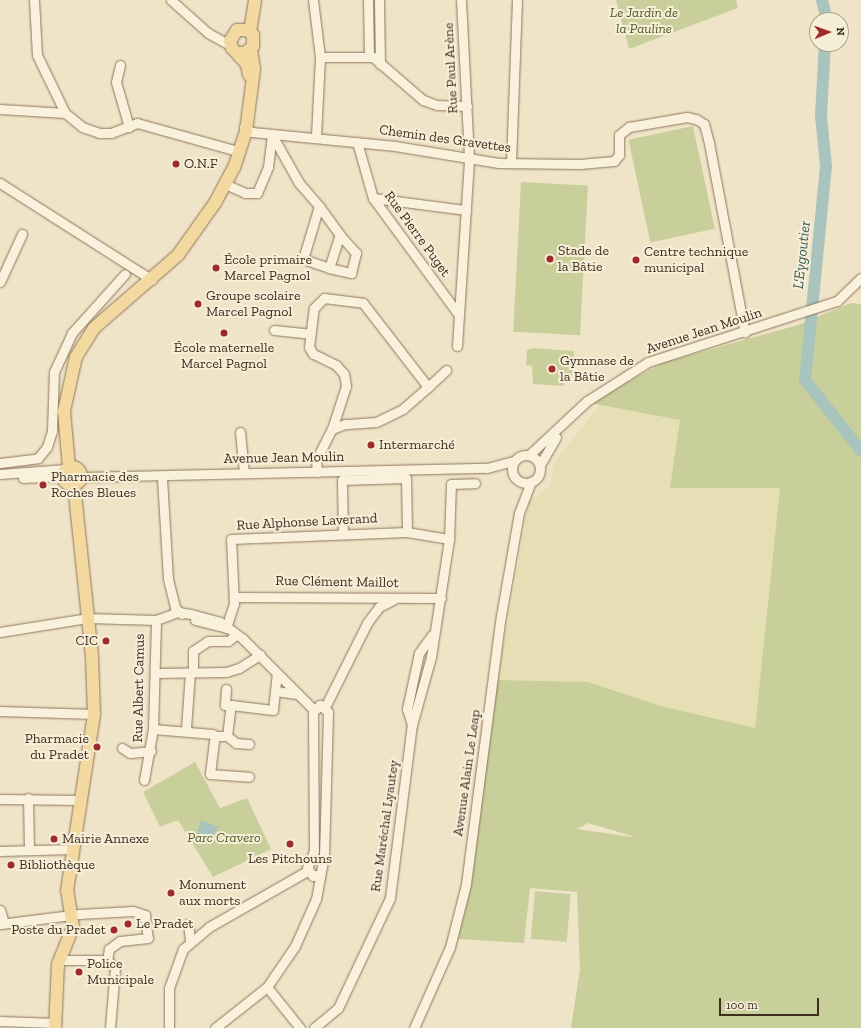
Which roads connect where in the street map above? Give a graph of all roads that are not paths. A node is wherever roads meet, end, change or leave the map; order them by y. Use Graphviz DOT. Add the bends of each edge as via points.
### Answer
graph roads {
  1 [pos="34,0"];
  2 [pos="171,0"];
  3 [pos="250,0"];
  4 [pos="255,0"];
  5 [pos="313,0"];
  6 [pos="368,0"];
  7 [pos="379,0"];
  8 [pos="461,0"];
  9 [pos="517,0"];
  10 [pos="238,39"];
  11 [pos="251,50"];
  12 [pos="320,57"];
  13 [pos="369,57"];
  14 [pos="380,64"];
  15 [pos="120,65"];
  16 [pos="247,92"];
  17 [pos="467,106"];
  18 [pos="0,109"];
  19 [pos="65,113"];
  20 [pos="129,127"];
  21 [pos="246,131"];
  22 [pos="272,135"];
  23 [pos="316,137"];
  24 [pos="357,142"];
  25 [pos="234,150"];
  26 [pos="469,158"];
  27 [pos="511,163"];
  28 [pos="0,183"];
  29 [pos="225,184"];
  30 [pos="373,198"];
  31 [pos="319,206"];
  32 [pos="466,210"];
  33 [pos="208,215"];
  34 [pos="22,234"];
  35 [pos="340,235"];
  36 [pos="329,268"];
  37 [pos="125,274"];
  38 [pos="861,278"];
  39 [pos="152,280"];
  40 [pos="0,282"];
  41 [pos="459,315"];
  42 [pos="274,330"];
  43 [pos="745,333"];
  44 [pos="310,334"];
  45 [pos="456,346"];
  46 [pos="446,370"];
  47 [pos="428,387"];
  48 [pos="584,404"];
  49 [pos="332,429"];
  50 [pos="240,432"];
  51 [pos="529,455"];
  52 [pos="514,461"];
  53 [pos="0,463"];
  54 [pos="540,465"];
  55 [pos="487,468"];
  56 [pos="66,471"];
  57 [pos="316,472"];
  58 [pos="0,474"];
  59 [pos="32,474"];
  60 [pos="244,474"];
  61 [pos="515,477"];
  62 [pos="162,478"];
  63 [pos="0,479"];
  64 [pos="78,481"];
  65 [pos="531,482"];
  66 [pos="475,483"];
  67 [pos="519,514"];
  68 [pos="407,532"];
  69 [pos="343,534"];
  70 [pos="449,539"];
  71 [pos="234,597"];
  72 [pos="398,598"];
  73 [pos="441,598"];
  74 [pos="178,612"];
  75 [pos="87,618"];
  76 [pos="156,620"];
  77 [pos="226,628"];
  78 [pos="0,632"];
  79 [pos="236,635"];
  80 [pos="260,655"];
  81 [pos="191,672"];
  82 [pos="156,673"];
  83 [pos="277,673"];
  84 [pos="226,689"];
  85 [pos="275,692"];
  86 [pos="297,694"];
  87 [pos="231,705"];
  88 [pos="325,707"];
  89 [pos="0,711"];
  90 [pos="94,714"];
  91 [pos="315,714"];
  92 [pos="326,717"];
  93 [pos="153,729"];
  94 [pos="186,729"];
  95 [pos="215,735"];
  96 [pos="227,736"];
  97 [pos="249,744"];
  98 [pos="122,748"];
  99 [pos="151,752"];
  100 [pos="249,777"];
  101 [pos="144,780"];
  102 [pos="28,798"];
  103 [pos="0,799"];
  104 [pos="81,800"];
  105 [pos="29,849"];
  106 [pos="73,849"];
  107 [pos="0,851"];
  108 [pos="311,860"];
  109 [pos="322,864"];
  110 [pos="313,874"];
  111 [pos="73,916"];
  112 [pos="1,920"];
  113 [pos="200,934"];
  114 [pos="190,940"];
  115 [pos="60,956"];
  116 [pos="107,960"];
  117 [pos="268,987"];
  118 [pos="0,1021"];
  119 [pos="55,1025"];
  120 [pos="110,1028"];
  121 [pos="169,1028"];
  122 [pos="215,1028"];
  123 [pos="300,1028"];
  124 [pos="314,1028"];
  125 [pos="414,1028"];
  1 -- 19 [label="street" via="37,55"];
  2 -- 10 [label="street" via="208,33"];
  3 -- 10 [label="main road"];
  4 -- 10 [label="main road"];
  5 -- 12 [label="street"];
  6 -- 13 [label="street"];
  7 -- 14 [label="street"];
  8 -- 17 [label="street, Rue Paul Arène"];
  9 -- 27 [label="street"];
  10 -- 11 [label="main road"];
  10 -- 11 [label="main road" via="254,39"];
  10 -- 16 [label="main road" via="248,69"];
  11 -- 21 [label="main road" via="254,69"];
  12 -- 13 [label="street"];
  12 -- 23 [label="street"];
  13 -- 14 [label="street"];
  14 -- 17 [label="street" via="423,100 437,105"];
  15 -- 20 [label="street" via="116,82"];
  16 -- 21 [label="street"];
  16 -- 25 [label="main road"];
  17 -- 26 [label="street, Rue Paul Arène"];
  18 -- 19 [label="street"];
  19 -- 20 [label="street" via="82,127 99,133"];
  20 -- 25 [label="street" via="137,123"];
  21 -- 22 [label="street, Chemin des Gravettes"];
  21 -- 29 [label="main road"];
  22 -- 23 [label="street, Chemin des Gravettes"];
  22 -- 29 [label="street" via="268,167 257,193 245,193"];
  22 -- 31 [label="street" via="299,183"];
  23 -- 24 [label="street, Chemin des Gravettes"];
  24 -- 26 [label="street, Chemin des Gravettes"];
  24 -- 30 [label="street, Rue Pierre Puget"];
  25 -- 33 [label="main road"];
  26 -- 27 [label="street, Chemin des Gravettes"];
  26 -- 32 [label="street, Rue Paul Arène"];
  27 -- 43 [label="street, Chemin des Gravettes" via="614,161 619,155 619,135 630,127 687,117 704,124"];
  28 -- 39 [label="street"];
  29 -- 33 [label="main road"];
  30 -- 32 [label="street"];
  30 -- 41 [label="street, Rue Pierre Puget"];
  31 -- 35 [label="street"];
  31 -- 36 [label="street" via="303,259"];
  32 -- 41 [label="street, Rue Paul Arène"];
  33 -- 39 [label="main road" via="178,255"];
  34 -- 40 [label="street"];
  35 -- 36 [label="street"];
  35 -- 36 [label="street" via="356,253 351,273"];
  37 -- 53 [label="street" via="72,333 54,372 52,432 47,447 38,458"];
  38 -- 43 [label="street, Avenue Jean Moulin" via="845,298"];
  39 -- 56 [label="main road" via="94,328 76,357 64,411"];
  41 -- 45 [label="street, Rue Paul Arène"];
  42 -- 44 [label="street"];
  43 -- 48 [label="street, Avenue Jean Moulin" via="656,359"];
  44 -- 47 [label="street" via="318,301 324,298 363,303"];
  44 -- 49 [label="street" via="309,347 313,354 336,365 344,374 345,392"];
  46 -- 47 [label="street"];
  47 -- 49 [label="street" via="403,409 376,422 345,424"];
  48 -- 51 [label="street, Avenue Jean Moulin"];
  48 -- 54 [label="street, Avenue Jean Moulin" via="550,445"];
  49 -- 57 [label="street" via="316,460"];
  50 -- 60 [label="street"];
  51 -- 52 [label="street"];
  51 -- 54 [label="street"];
  52 -- 55 [label="street, Avenue Jean Moulin"];
  52 -- 61 [label="street"];
  54 -- 65 [label="street" via="539,475"];
  55 -- 57 [label="street, Avenue Jean Moulin"];
  55 -- 61 [label="street, Avenue Jean Moulin"];
  56 -- 59 [label="street"];
  56 -- 64 [label="main road" via="78,469"];
  56 -- 64 [label="main road" via="66,483"];
  57 -- 60 [label="street, Avenue Jean Moulin"];
  58 -- 59 [label="street"];
  59 -- 63 [label="street"];
  60 -- 62 [label="street, Avenue Jean Moulin"];
  61 -- 65 [label="street"];
  61 -- 67 [label="street, Avenue Alain Le Leap"];
  62 -- 64 [label="street, Avenue Jean Moulin"];
  62 -- 74 [label="street" via="168,579"];
  64 -- 75 [label="main road"];
  65 -- 67 [label="street, Avenue Alain Le Leap"];
  66 -- 70 [label="street, Rue Maréchal Lyautey" via="451,484"];
  67 -- 125 [label="street, Avenue Alain Le Leap" via="502,616 466,884 450,947"];
  68 -- 69 [label="street, Rue Alphonse Laverand"];
  68 -- 69 [label="street" via="406,478 342,480"];
  68 -- 70 [label="street, Rue Alphonse Laverand"];
  69 -- 71 [label="street, Rue Alphonse Laverand" via="230,540"];
  70 -- 73 [label="street, Rue Maréchal Lyautey"];
  71 -- 72 [label="street, Rue Clément Maillot"];
  71 -- 77 [label="street, Rue Alphonse Laverand"];
  72 -- 73 [label="street, Rue Clément Maillot"];
  72 -- 88 [label="street" via="379,607 367,623"];
  73 -- 124 [label="street, Rue Maréchal Lyautey" via="433,633 431,657 412,725 390,898 338,1008"];
  74 -- 76 [label="street, Rue Albert Camus"];
  74 -- 77 [label="street" via="188,618"];
  75 -- 76 [label="street"];
  75 -- 78 [label="street"];
  75 -- 90 [label="main road"];
  76 -- 82 [label="street, Rue Albert Camus"];
  77 -- 79 [label="street"];
  79 -- 80 [label="street"];
  79 -- 81 [label="street" via="228,641 208,641 193,651"];
  80 -- 81 [label="street" via="239,668"];
  80 -- 83 [label="street"];
  81 -- 82 [label="street"];
  81 -- 94 [label="street"];
  82 -- 93 [label="street, Rue Albert Camus"];
  83 -- 85 [label="street"];
  83 -- 86 [label="street"];
  84 -- 87 [label="street" via="225,705"];
  85 -- 86 [label="street"];
  85 -- 87 [label="street" via="273,710"];
  86 -- 91 [label="street"];
  87 -- 96 [label="street"];
  88 -- 91 [label="street"];
  88 -- 92 [label="street"];
  89 -- 90 [label="street"];
  90 -- 104 [label="main road"];
  91 -- 92 [label="street"];
  91 -- 108 [label="street"];
  92 -- 109 [label="street"];
  93 -- 94 [label="street"];
  93 -- 99 [label="street, Rue Albert Camus"];
  94 -- 95 [label="street"];
  95 -- 96 [label="street"];
  95 -- 100 [label="street" via="210,774"];
  96 -- 97 [label="street" via="236,743"];
  98 -- 99 [label="street" via="130,753"];
  99 -- 101 [label="street, Rue Albert Camus"];
  102 -- 103 [label="street"];
  102 -- 104 [label="street"];
  102 -- 105 [label="street"];
  104 -- 106 [label="main road"];
  105 -- 106 [label="street"];
  105 -- 107 [label="street"];
  106 -- 111 [label="main road" via="67,891"];
  108 -- 109 [label="street"];
  108 -- 110 [label="street"];
  109 -- 110 [label="street"];
  110 -- 113 [label="street"];
  110 -- 117 [label="street" via="316,899 295,946"];
  111 -- 112 [label="street"];
  111 -- 115 [label="main road" via="72,934"];
  111 -- 116 [label="street" via="133,911 145,915 148,938 120,941 109,949"];
  113 -- 114 [label="street"];
  113 -- 114 [label="street" via="190,924"];
  114 -- 121 [label="street" via="183,948 169,988"];
  115 -- 116 [label="street"];
  115 -- 119 [label="main road"];
  116 -- 120 [label="street" via="113,963 115,973"];
  117 -- 122 [label="street"];
  117 -- 123 [label="street"];
  118 -- 119 [label="street"];
}
